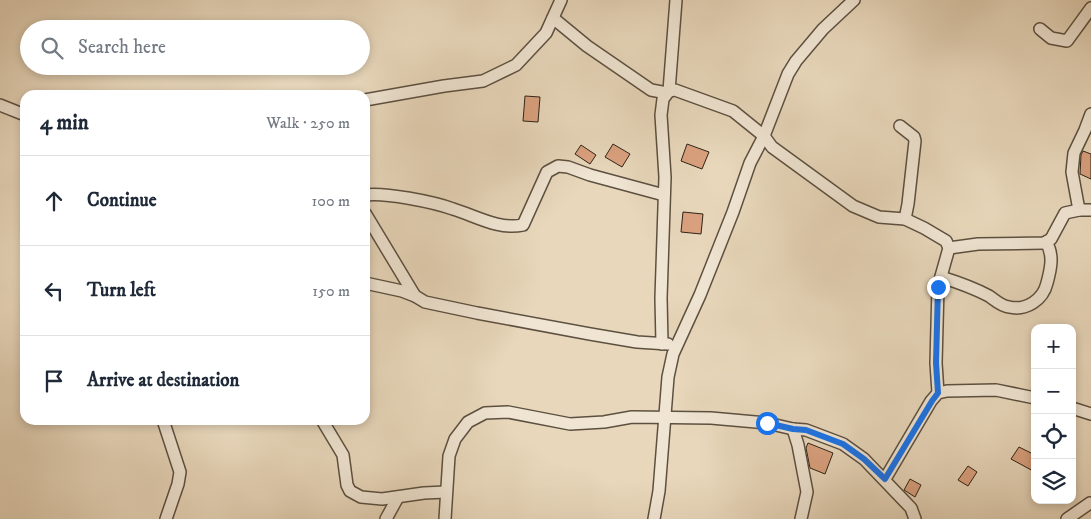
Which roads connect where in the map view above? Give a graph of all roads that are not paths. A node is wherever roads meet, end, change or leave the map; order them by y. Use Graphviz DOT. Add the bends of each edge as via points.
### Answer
graph roads {
  1 [pos="561,0"];
  2 [pos="676,0"];
  3 [pos="854,0"];
  4 [pos="1091,8"];
  5 [pos="552,18"];
  6 [pos="1040,29"];
  7 [pos="651,90"];
  8 [pos="668,92"];
  9 [pos="370,99"];
  10 [pos="0,105"];
  11 [pos="20,112"];
  12 [pos="1091,114"];
  13 [pos="661,115"];
  14 [pos="900,126"];
  15 [pos="764,136"];
  16 [pos="370,195"];
  17 [pos="664,195"];
  18 [pos="1079,210"];
  19 [pos="1091,210"];
  20 [pos="905,219"];
  21 [pos="370,221"];
  22 [pos="1046,242"];
  23 [pos="949,248"];
  24 [pos="941,277"];
  25 [pos="370,284"];
  26 [pos="415,296"];
  27 [pos="662,344"];
  28 [pos="677,345"];
  29 [pos="938,393"];
  30 [pos="1031,397"];
  31 [pos="1076,409"];
  32 [pos="1091,414"];
  33 [pos="664,417"];
  34 [pos="165,425"];
  35 [pos="325,425"];
  36 [pos="793,429"];
  37 [pos="885,479"];
  38 [pos="446,492"];
  39 [pos="398,496"];
  40 [pos="1090,503"];
  41 [pos="655,518"];
  42 [pos="166,519"];
  43 [pos="386,519"];
  44 [pos="445,519"];
  45 [pos="801,519"];
  46 [pos="915,519"];
  47 [pos="1067,519"];
  1 -- 5 [label="street"];
  2 -- 8 [label="street"];
  3 -- 15 [label="street" via="796,61"];
  4 -- 6 [label="street" via="1067,41 1051,38"];
  5 -- 7 [label="street"];
  5 -- 9 [label="street" via="546,33 516,65 483,81"];
  7 -- 8 [label="street"];
  7 -- 13 [label="street"];
  8 -- 13 [label="street" via="663,99"];
  8 -- 15 [label="street" via="675,90 734,111"];
  10 -- 11 [label="street"];
  12 -- 18 [label="street" via="1074,153 1072,172"];
  13 -- 17 [label="street"];
  14 -- 20 [label="street" via="914,137 915,142"];
  15 -- 20 [label="street" via="772,147 853,206 879,217"];
  15 -- 28 [label="street" via="750,163 700,295"];
  16 -- 17 [label="street" via="393,196 451,208 499,225 515,226 523,225 547,172 558,166"];
  17 -- 27 [label="street"];
  18 -- 19 [label="street"];
  18 -- 22 [label="street" via="1065,213 1051,240"];
  20 -- 23 [label="street" via="946,240"];
  21 -- 26 [label="street"];
  22 -- 23 [label="street"];
  22 -- 24 [label="street" via="1052,259 1045,292 1030,304 1012,308 1004,306"];
  23 -- 24 [label="street"];
  24 -- 29 [label="street" via="936,363"];
  25 -- 26 [label="street"];
  26 -- 27 [label="street" via="425,302 487,315"];
  27 -- 28 [label="street"];
  28 -- 33 [label="street" via="668,377"];
  29 -- 30 [label="street" via="996,390"];
  29 -- 37 [label="street"];
  31 -- 32 [label="street"];
  33 -- 36 [label="street" via="767,423"];
  33 -- 38 [label="street" via="632,416 570,424 508,412 485,413 468,422 455,439 449,456"];
  33 -- 41 [label="street"];
  34 -- 42 [label="street" via="180,472"];
  35 -- 39 [label="street" via="343,455 350,491 361,497 382,499"];
  36 -- 37 [label="street" via="806,430 843,444"];
  36 -- 45 [label="street" via="807,492"];
  37 -- 46 [label="street" via="911,508"];
  38 -- 39 [label="street"];
  38 -- 44 [label="street"];
  39 -- 43 [label="street"];
  40 -- 47 [label="street"];
}
